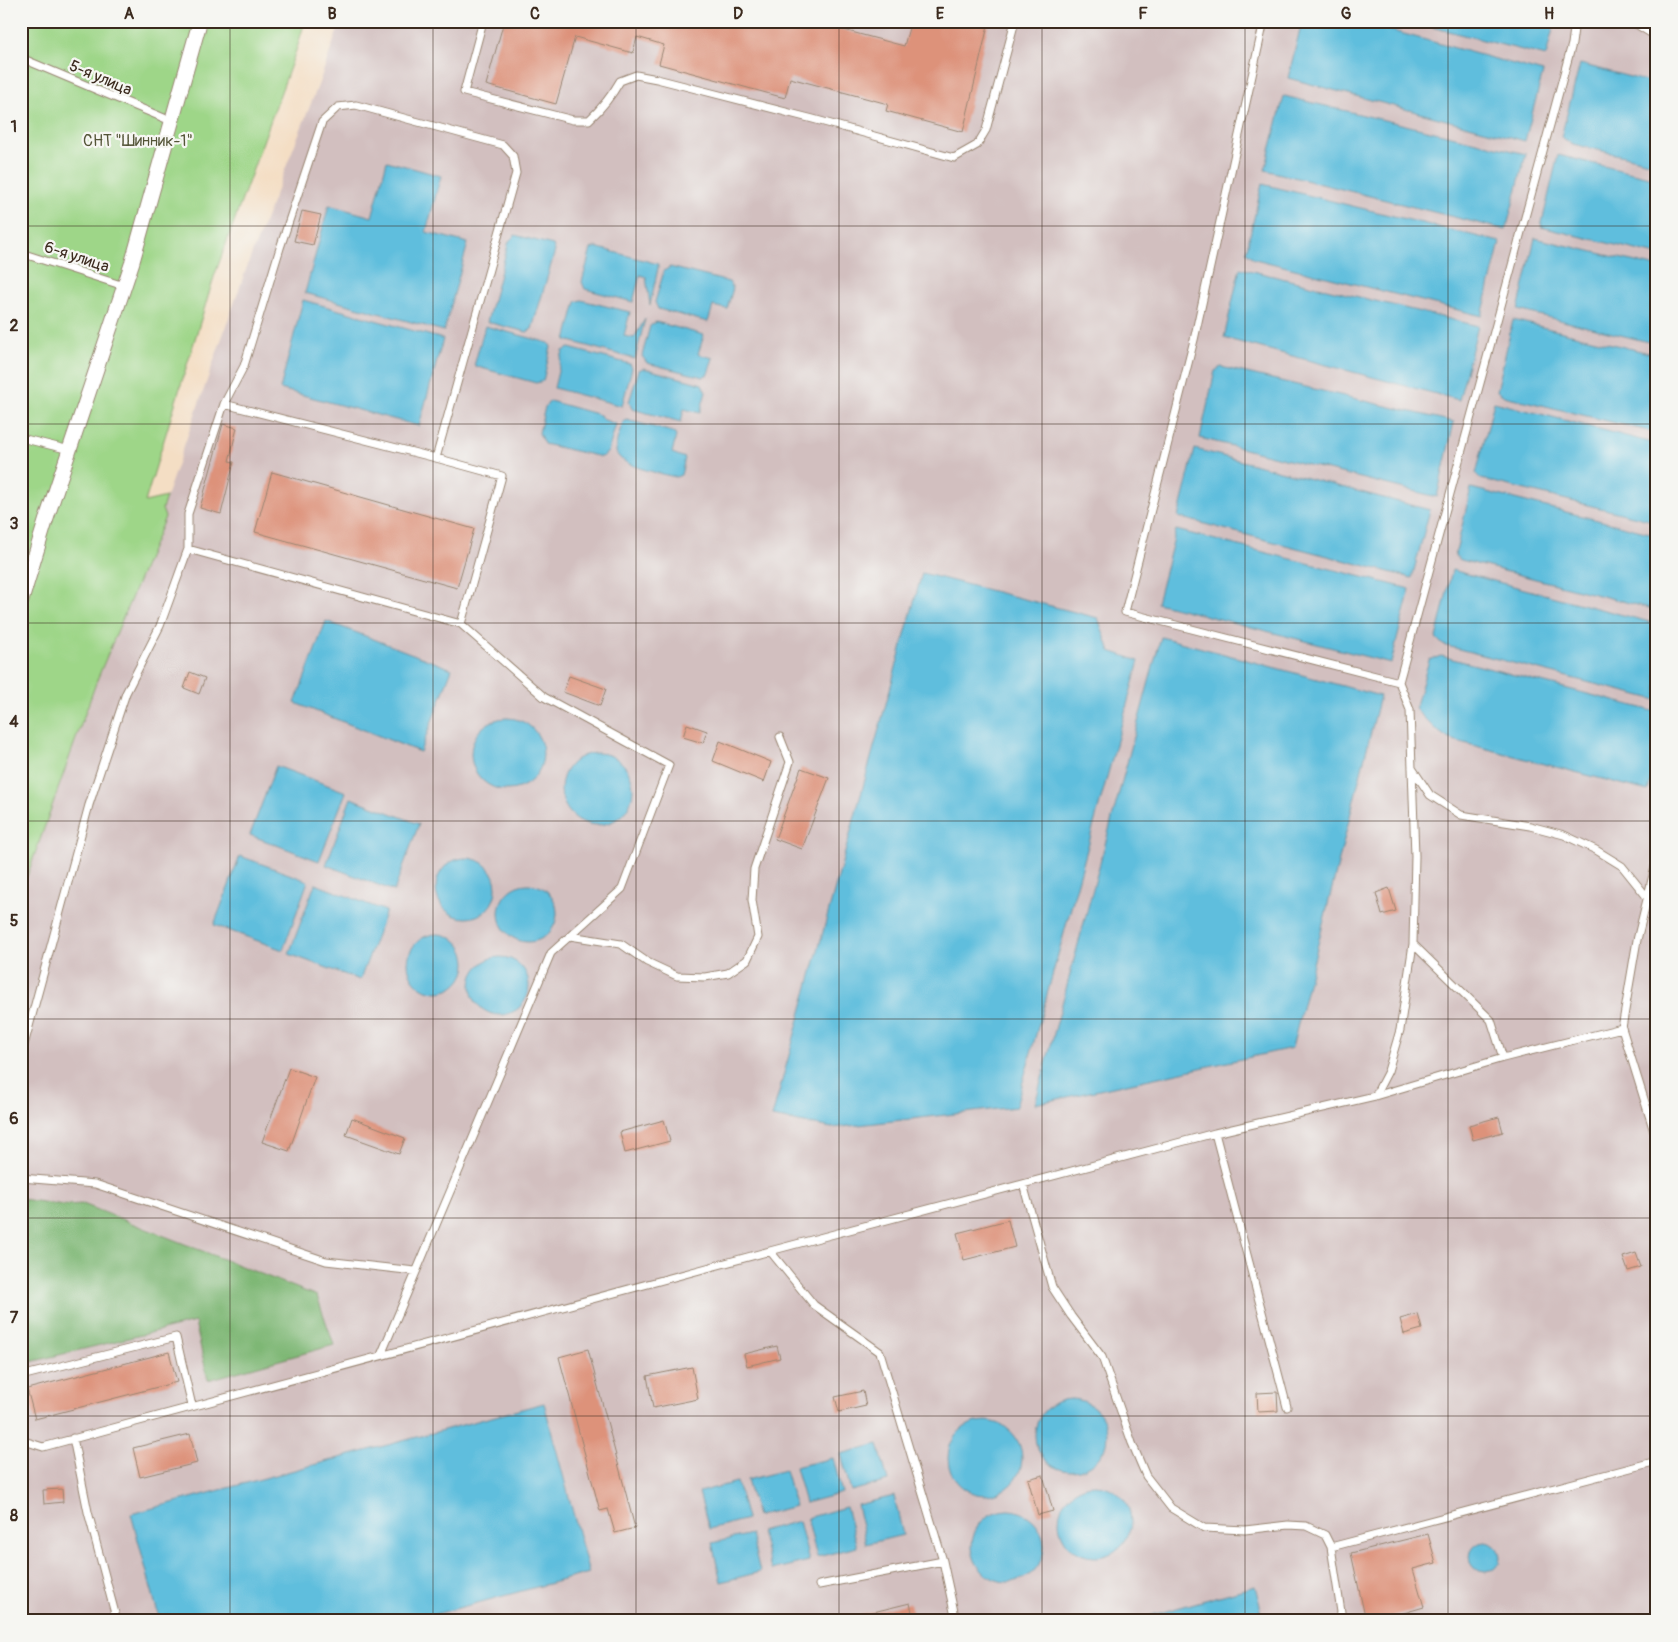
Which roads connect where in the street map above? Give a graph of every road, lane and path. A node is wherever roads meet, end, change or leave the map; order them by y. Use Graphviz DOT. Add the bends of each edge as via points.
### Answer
graph roads {
  1 [pos="200,21"];
  2 [pos="483,21"];
  3 [pos="1015,21"];
  4 [pos="1264,21"];
  5 [pos="1575,21"];
  6 [pos="1631,21"];
  7 [pos="1657,36"];
  8 [pos="21,58"];
  9 [pos="171,121"];
  10 [pos="21,253"];
  11 [pos="124,286"];
  12 [pos="224,404"];
  13 [pos="21,438"];
  14 [pos="70,450"];
  15 [pos="436,458"];
  16 [pos="188,549"];
  17 [pos="21,602"];
  18 [pos="461,624"];
  19 [pos="1399,682"];
  20 [pos="780,737"];
  21 [pos="1412,768"];
  22 [pos="1657,858"];
  23 [pos="1656,868"];
  24 [pos="1647,897"];
  25 [pos="570,936"];
  26 [pos="1412,944"];
  27 [pos="1622,1028"];
  28 [pos="21,1056"];
  29 [pos="1504,1058"];
  30 [pos="1375,1096"];
  31 [pos="1215,1133"];
  32 [pos="1657,1140"];
  33 [pos="21,1178"];
  34 [pos="1024,1184"];
  35 [pos="770,1251"];
  36 [pos="416,1272"];
  37 [pos="381,1355"];
  38 [pos="21,1376"];
  39 [pos="192,1406"];
  40 [pos="1287,1406"];
  41 [pos="73,1438"];
  42 [pos="21,1440"];
  43 [pos="1657,1461"];
  44 [pos="1331,1547"];
  45 [pos="943,1561"];
  46 [pos="819,1585"];
  47 [pos="117,1621"];
  48 [pos="956,1621"];
  49 [pos="1339,1621"];
  1 -- 9 [label="street"];
  2 -- 3 [label="lane" via="464,92 573,120 589,120 611,97 620,81 636,75 804,116 954,158 977,145 986,130"];
  4 -- 19 [label="lane" via="1194,340 1125,612"];
  5 -- 19 [label="lane" via="1572,44"];
  6 -- 7 [label="lane"];
  8 -- 9 [label="lane, 5-я улица"];
  9 -- 11 [label="street"];
  10 -- 11 [label="lane, 6-я улица"];
  11 -- 14 [label="street"];
  12 -- 15 [label="lane"];
  12 -- 15 [label="lane" via="244,366 322,122 338,107 356,105 503,145 513,156 516,172"];
  12 -- 16 [label="lane" via="188,514"];
  13 -- 14 [label="lane"];
  14 -- 17 [label="street"];
  15 -- 18 [label="lane" via="502,476"];
  16 -- 18 [label="lane"];
  16 -- 28 [label="lane" via="160,626 126,693 89,805"];
  18 -- 25 [label="lane" via="544,697 669,765 622,889"];
  19 -- 21 [label="lane" via="1410,710"];
  20 -- 25 [label="lane" via="790,762 754,869 752,900 758,936 747,960 728,973 705,977 677,976 647,962 621,944"];
  21 -- 24 [label="lane" via="1430,795 1462,816 1530,826 1564,835 1622,866"];
  21 -- 26 [label="lane" via="1415,856"];
  22 -- 23 [label="lane"];
  23 -- 24 [label="lane"];
  24 -- 27 [label="lane"];
  25 -- 36 [label="lane" via="551,953"];
  26 -- 29 [label="lane" via="1492,1020"];
  26 -- 30 [label="lane" via="1400,1030 1388,1072"];
  27 -- 29 [label="lane"];
  27 -- 32 [label="lane"];
  29 -- 30 [label="lane"];
  30 -- 31 [label="lane"];
  31 -- 34 [label="lane"];
  31 -- 40 [label="lane"];
  33 -- 36 [label="lane" via="95,1184 326,1261"];
  34 -- 35 [label="lane"];
  34 -- 44 [label="lane" via="1052,1287 1102,1357 1146,1476 1171,1508 1204,1528 1245,1530 1306,1526 1325,1535"];
  35 -- 37 [label="lane"];
  35 -- 45 [label="lane" via="814,1304 880,1352"];
  36 -- 37 [label="lane"];
  37 -- 39 [label="lane"];
  38 -- 39 [label="lane" via="176,1337"];
  39 -- 41 [label="lane"];
  41 -- 42 [label="lane" via="43,1447"];
  41 -- 47 [label="lane" via="88,1512"];
  43 -- 44 [label="lane"];
  44 -- 49 [label="lane" via="1341,1612"];
  45 -- 46 [label="lane"];
  45 -- 48 [label="lane"];
}
